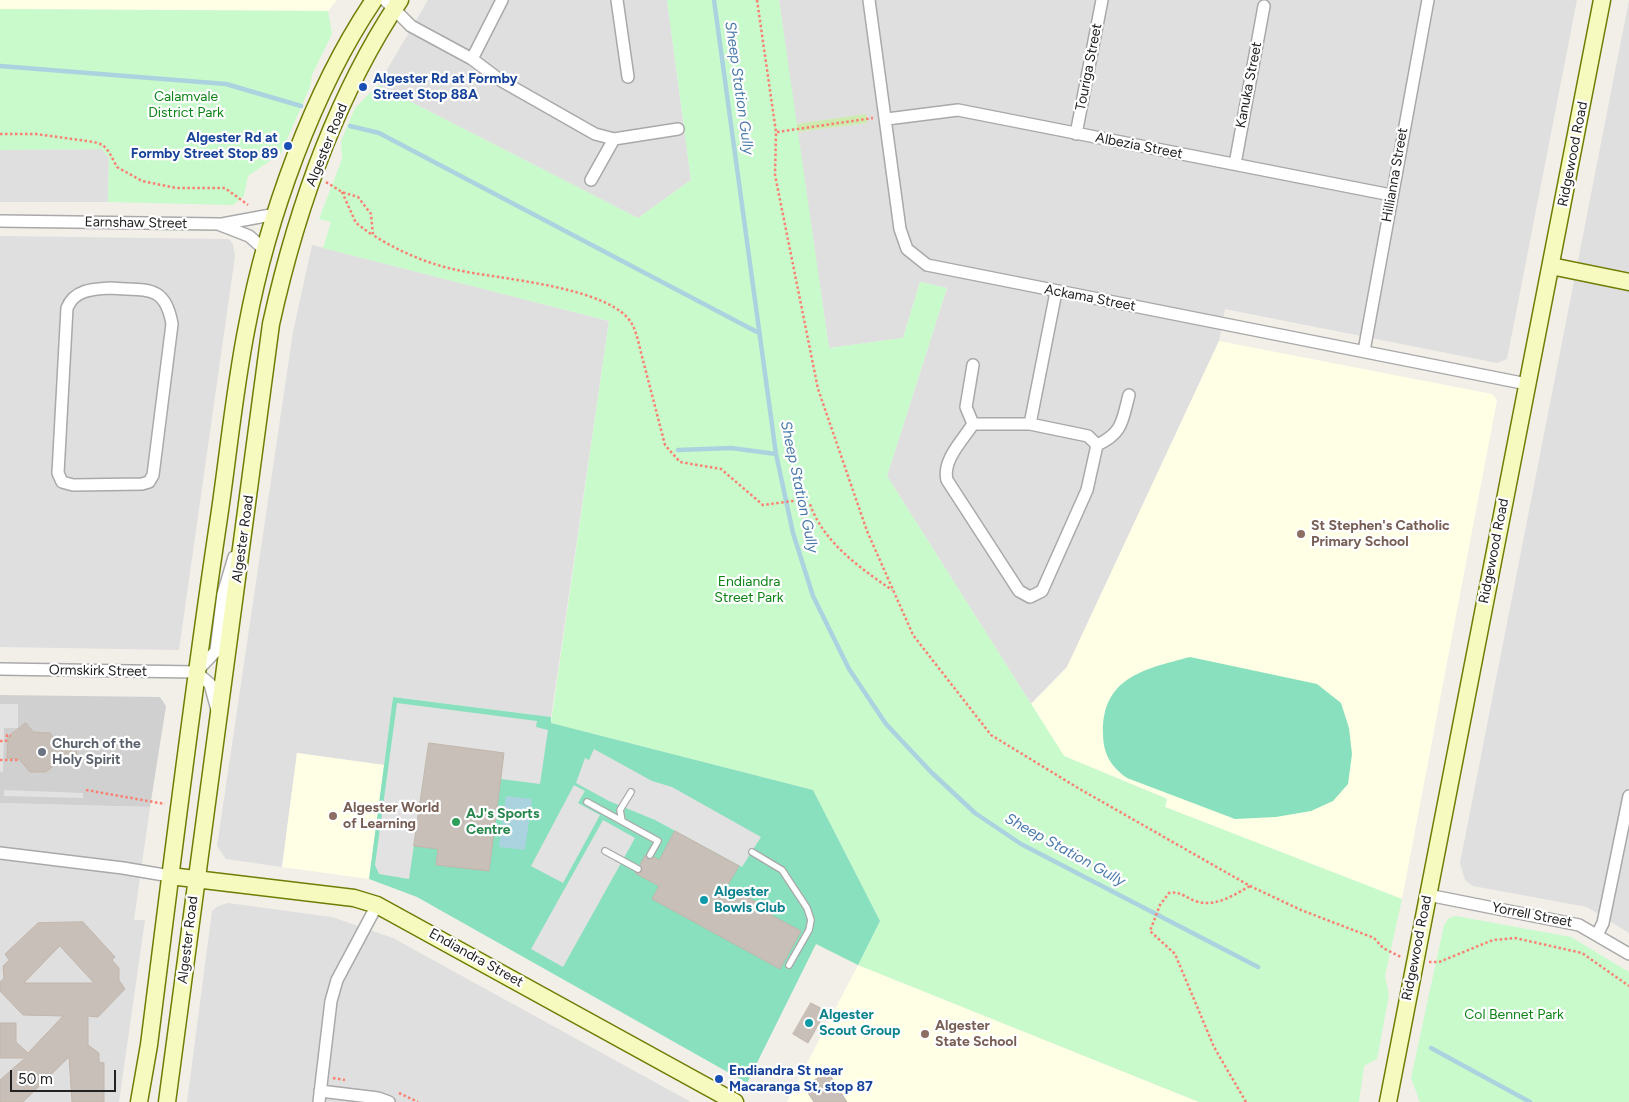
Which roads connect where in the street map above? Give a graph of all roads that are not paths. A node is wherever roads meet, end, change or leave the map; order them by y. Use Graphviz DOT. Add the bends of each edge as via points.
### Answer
graph roads {
  1 [pos="374,0"];
  2 [pos="502,0"];
  3 [pos="617,0"];
  4 [pos="869,0"];
  5 [pos="1102,0"];
  6 [pos="1428,0"];
  7 [pos="1602,0"];
  8 [pos="393,3"];
  9 [pos="1264,6"];
  10 [pos="472,59"];
  11 [pos="628,77"];
  12 [pos="887,119"];
  13 [pos="678,130"];
  14 [pos="1076,134"];
  15 [pos="614,139"];
  16 [pos="1235,164"];
  17 [pos="591,180"];
  18 [pos="1391,195"];
  19 [pos="276,214"];
  20 [pos="0,221"];
  21 [pos="218,224"];
  22 [pos="265,250"];
  23 [pos="1551,266"];
  24 [pos="1629,282"];
  25 [pos="92,289"];
  26 [pos="1056,292"];
  27 [pos="1364,351"];
  28 [pos="973,365"];
  29 [pos="1527,384"];
  30 [pos="1129,395"];
  31 [pos="973,424"];
  32 [pos="1030,424"];
  33 [pos="1097,445"];
  34 [pos="246,520"];
  35 [pos="0,669"];
  36 [pos="196,672"];
  37 [pos="218,716"];
  38 [pos="631,792"];
  39 [pos="1629,796"];
  40 [pos="587,802"];
  41 [pos="622,821"];
  42 [pos="605,851"];
  43 [pos="752,852"];
  44 [pos="0,853"];
  45 [pos="650,855"];
  46 [pos="638,869"];
  47 [pos="170,876"];
  48 [pos="196,878"];
  49 [pos="1428,895"];
  50 [pos="377,904"];
  51 [pos="1597,934"];
  52 [pos="1629,954"];
  53 [pos="789,965"];
  54 [pos="320,1097"];
  55 [pos="140,1102"];
  56 [pos="167,1102"];
  57 [pos="389,1102"];
  58 [pos="735,1102"];
  59 [pos="1388,1102"];
  1 -- 19 [label="main road, Algester Road" via="333,69 289,170"];
  2 -- 10 [label="street"];
  3 -- 11 [label="street"];
  4 -- 12 [label="street, Ackama Street"];
  5 -- 14 [label="street, Touriga Street"];
  6 -- 18 [label="street, Hillianna Street"];
  7 -- 23 [label="main road, Ridgewood Road"];
  8 -- 10 [label="street" via="410,26"];
  8 -- 34 [label="main road, Algester Road" via="344,100 295,225 271,324"];
  9 -- 16 [label="street, Kanuka Street"];
  10 -- 15 [label="street" via="500,80 595,134"];
  12 -- 14 [label="street, Albezia Street" via="958,110"];
  12 -- 26 [label="street, Ackama Street" via="900,229 907,249 927,266"];
  13 -- 15 [label="street"];
  14 -- 16 [label="street, Albezia Street"];
  15 -- 17 [label="street"];
  16 -- 18 [label="street, Albezia Street"];
  18 -- 27 [label="street, Hillianna Street"];
  19 -- 21 [label="street"];
  19 -- 22 [label="main road, Algester Road"];
  20 -- 21 [label="street, Earnshaw Street"];
  21 -- 22 [label="street, Earnshaw Street" via="249,236"];
  22 -- 36 [label="main road, Algester Road" via="247,326"];
  23 -- 24 [label="main road"];
  23 -- 29 [label="main road, Ridgewood Road"];
  25 -- 25 [label="street" via="156,292 169,310 172,324 153,475 142,484 73,485 62,482 58,472 67,308 70,299"];
  26 -- 27 [label="street, Ackama Street"];
  26 -- 32 [label="street"];
  27 -- 29 [label="street, Ackama Street"];
  28 -- 31 [label="street" via="966,407"];
  29 -- 49 [label="main road, Ridgewood Road"];
  30 -- 33 [label="street" via="1120,428 1112,438"];
  31 -- 32 [label="street"];
  31 -- 33 [label="street" via="948,462 945,470 947,480 1019,591 1030,597 1042,591 1087,490"];
  32 -- 33 [label="street" via="1088,436"];
  34 -- 36 [label="street" via="223,594 216,651"];
  34 -- 37 [label="main road, Algester Road"];
  35 -- 36 [label="street, Ormskirk Street"];
  36 -- 37 [label="street" via="210,684"];
  36 -- 47 [label="main road, Algester Road"];
  37 -- 48 [label="main road, Algester Road"];
  38 -- 41 [label="lane" via="620,810"];
  39 -- 51 [label="street" via="1603,924"];
  40 -- 41 [label="lane"];
  41 -- 45 [label="lane" via="658,841"];
  42 -- 46 [label="lane"];
  43 -- 53 [label="lane" via="782,870 812,920"];
  44 -- 47 [label="street"];
  47 -- 48 [label="main road, Endiandra Street"];
  47 -- 55 [label="main road, Algester Road"];
  48 -- 50 [label="main road, Endiandra Street" via="354,898"];
  48 -- 56 [label="main road, Algester Road"];
  49 -- 51 [label="street, Yorrell Street" via="1579,925"];
  49 -- 59 [label="main road, Ridgewood Road"];
  50 -- 54 [label="street" via="335,987"];
  50 -- 58 [label="main road, Endiandra Street"];
  51 -- 52 [label="street, Yorrell Street"];
  54 -- 57 [label="street" via="378,1098"];
}
